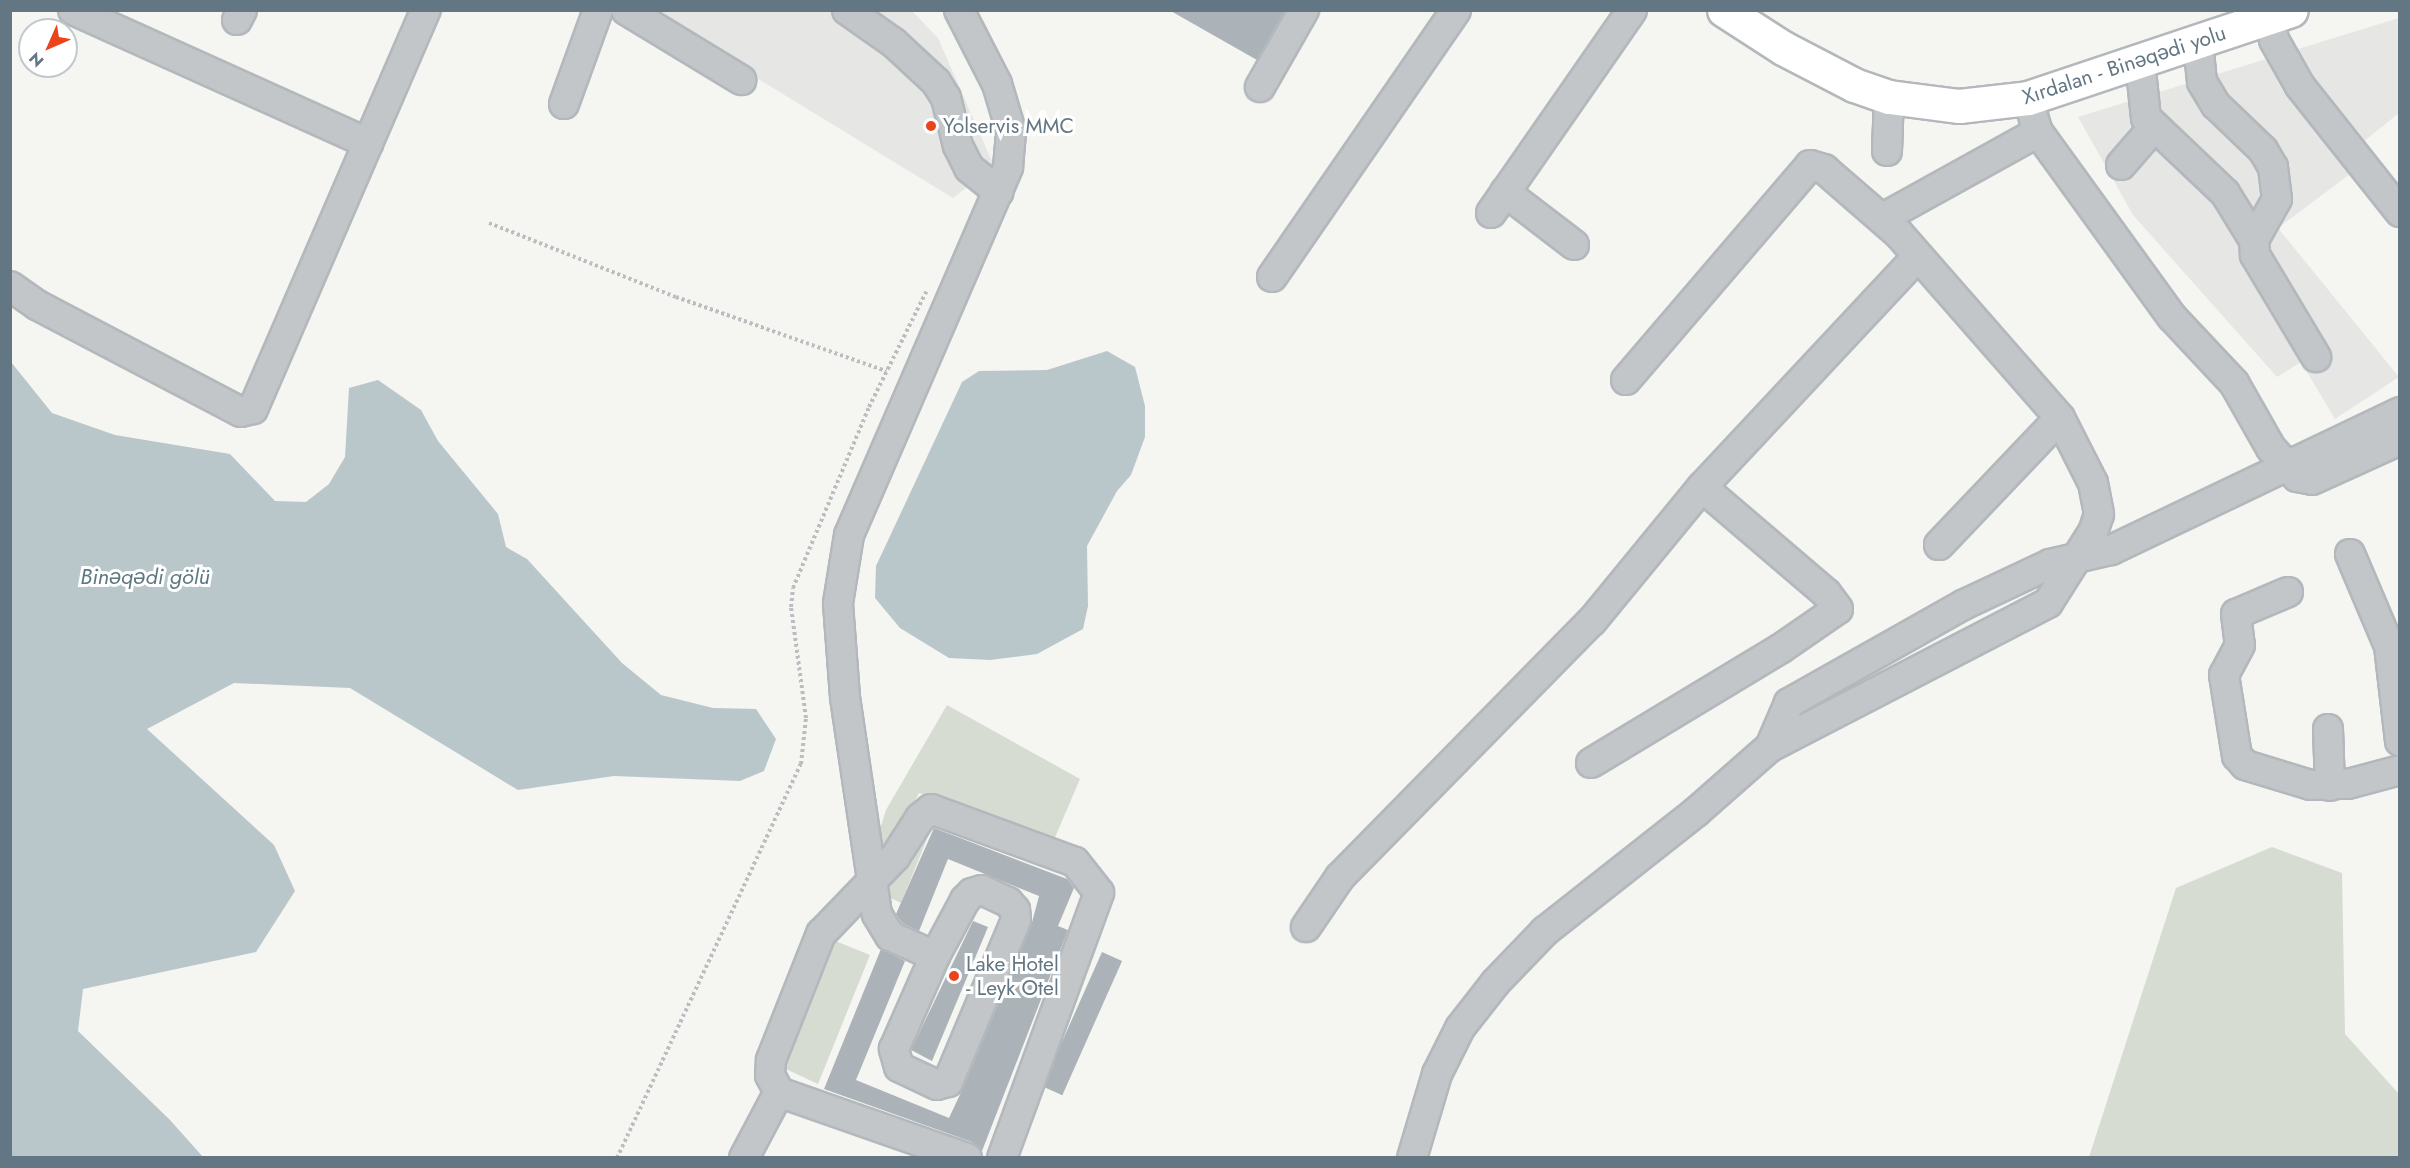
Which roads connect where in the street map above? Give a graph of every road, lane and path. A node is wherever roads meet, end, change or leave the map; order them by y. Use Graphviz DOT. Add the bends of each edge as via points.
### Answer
graph roads {
  1 [pos="74,10"];
  2 [pos="426,10"];
  3 [pos="598,10"];
  4 [pos="626,10"];
  5 [pos="847,10"];
  6 [pos="959,10"];
  7 [pos="1304,10"];
  8 [pos="1456,10"];
  9 [pos="1632,10"];
  10 [pos="1724,10"];
  11 [pos="2280,14"];
  12 [pos="2198,42"];
  13 [pos="2140,61"];
  14 [pos="741,80"];
  15 [pos="1260,87"];
  16 [pos="1889,97"];
  17 [pos="2028,98"];
  18 [pos="564,104"];
  19 [pos="2153,128"];
  20 [pos="2038,132"];
  21 [pos="368,143"];
  22 [pos="1887,151"];
  23 [pos="2121,165"];
  24 [pos="999,192"];
  25 [pos="2400,212"];
  26 [pos="1883,218"];
  27 [pos="489,223"];
  28 [pos="2254,240"];
  29 [pos="1574,245"];
  30 [pos="1918,256"];
  31 [pos="965,268"];
  32 [pos="1272,277"];
  33 [pos="10,286"];
  34 [pos="2316,357"];
  35 [pos="886,371"];
  36 [pos="1626,380"];
  37 [pos="2400,412"];
  38 [pos="2060,418"];
  39 [pos="2400,440"];
  40 [pos="2286,466"];
  41 [pos="1702,487"];
  42 [pos="1939,545"];
  43 [pos="2082,554"];
  44 [pos="2350,554"];
  45 [pos="2288,592"];
  46 [pos="2328,729"];
  47 [pos="2400,741"];
  48 [pos="1770,747"];
  49 [pos="1592,763"];
  50 [pos="2400,770"];
  51 [pos="2330,786"];
  52 [pos="869,880"];
  53 [pos="1306,927"];
  54 [pos="935,956"];
  55 [pos="780,1092"];
  56 [pos="908,1149"];
  57 [pos="617,1158"];
  58 [pos="744,1158"];
  59 [pos="968,1158"];
  60 [pos="1002,1158"];
  61 [pos="1412,1158"];
  1 -- 21 [label="street"];
  2 -- 21 [label="street"];
  3 -- 18 [label="street"];
  4 -- 14 [label="street"];
  5 -- 24 [label="street" via="894,44 936,82 946,98 958,146 969,168"];
  6 -- 24 [label="street" via="997,84 1011,131 1008,167"];
  7 -- 15 [label="street"];
  8 -- 32 [label="street"];
  9 -- 29 [label="street" via="1498,202"];
  10 -- 16 [label="main road, Xırdalan - Binəqədi yolu" via="1821,70"];
  11 -- 12 [label="main road, Xırdalan - Binəqədi yolu"];
  11 -- 25 [label="street" via="2274,40 2300,86"];
  12 -- 13 [label="main road, Xırdalan - Binəqədi yolu"];
  12 -- 28 [label="street" via="2202,82 2216,105 2263,150 2273,167 2277,199"];
  13 -- 17 [label="main road, Xırdalan - Binəqədi yolu"];
  13 -- 19 [label="street" via="2141,96 2146,118"];
  16 -- 17 [label="main road, Xırdalan - Binəqədi yolu" via="1959,106"];
  16 -- 22 [label="street"];
  17 -- 20 [label="street"];
  19 -- 23 [label="street"];
  19 -- 28 [label="street" via="2225,193"];
  20 -- 26 [label="street"];
  20 -- 40 [label="street" via="2172,317 2234,383"];
  21 -- 33 [label="street" via="253,409 241,412 38,305"];
  24 -- 31 [label="street"];
  26 -- 30 [label="street"];
  26 -- 36 [label="street" via="1824,169 1810,165"];
  27 -- 35 [label="path" via="676,297"];
  28 -- 34 [label="street" via="2255,255"];
  30 -- 38 [label="street"];
  30 -- 41 [label="street"];
  31 -- 35 [label="path" via="938,277 928,287"];
  31 -- 52 [label="street" via="849,534 842,570 838,603 845,697"];
  35 -- 57 [label="path" via="793,588 806,718 801,764"];
  37 -- 40 [label="street"];
  38 -- 42 [label="street"];
  38 -- 43 [label="street" via="2093,483 2099,514"];
  39 -- 40 [label="street" via="2312,480 2297,477"];
  40 -- 43 [label="street" via="2111,550"];
  41 -- 49 [label="street" via="1836,602 1838,609"];
  41 -- 53 [label="street" via="1627,583 1340,877"];
  43 -- 48 [label="street" via="2049,603"];
  43 -- 48 [label="street" via="2050,564 1963,605 1789,703"];
  44 -- 47 [label="street" via="2389,646"];
  45 -- 51 [label="street" via="2236,614 2240,645 2224,675 2237,756 2244,765 2311,785"];
  46 -- 51 [label="street"];
  48 -- 61 [label="street" via="1696,812 1545,931 1496,982 1460,1028 1437,1074"];
  50 -- 51 [label="street"];
  52 -- 54 [label="street" via="882,927 890,936"];
  52 -- 55 [label="street" via="816,944 771,1060 773,1086"];
  52 -- 60 [label="street" via="895,857 920,818 931,809 1075,862 1100,893"];
  54 -- 54 [label="street" via="894,1049 899,1067 937,1085 948,1082 1016,920 1015,910 1008,902 982,890 972,893"];
  55 -- 56 [label="street"];
  55 -- 58 [label="street"];
  56 -- 59 [label="street"];
}
